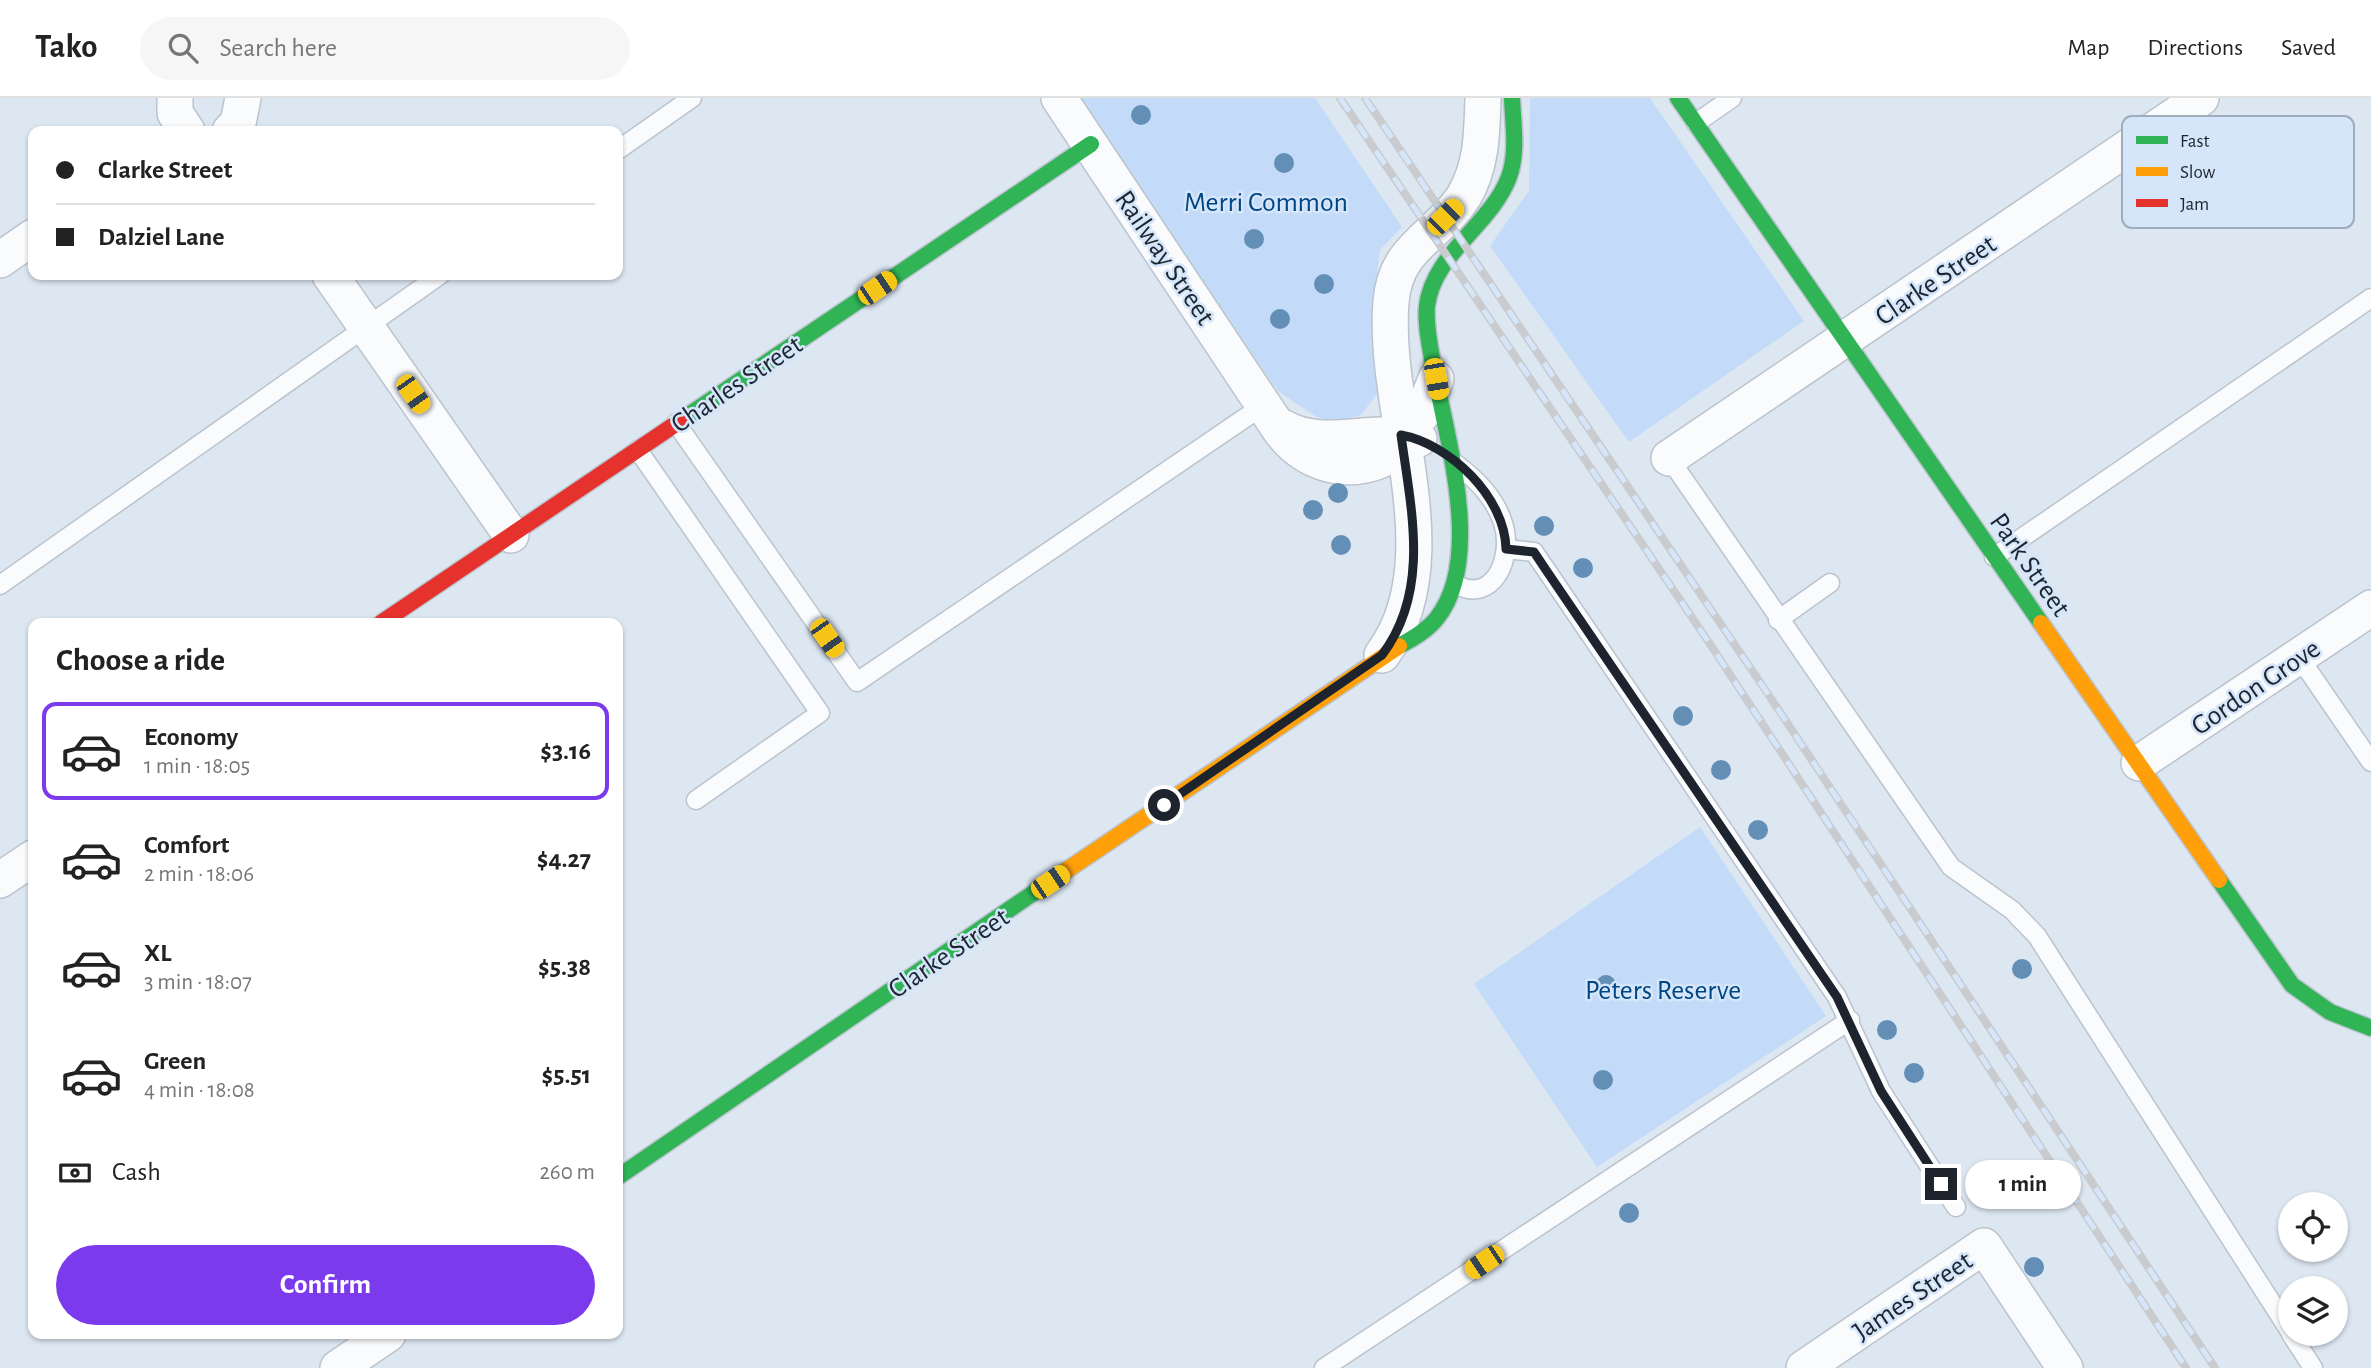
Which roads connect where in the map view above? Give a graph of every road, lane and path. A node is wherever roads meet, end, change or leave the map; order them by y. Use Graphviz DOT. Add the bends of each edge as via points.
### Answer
graph roads {
  1 [pos="243,98"];
  2 [pos="692,98"];
  3 [pos="1059,98"];
  4 [pos="1483,98"];
  5 [pos="1512,98"];
  6 [pos="1678,98"];
  7 [pos="1732,98"];
  8 [pos="2201,98"];
  9 [pos="2175,116"];
  10 [pos="1696,123"];
  11 [pos="235,126"];
  12 [pos="1091,144"];
  13 [pos="623,146"];
  14 [pos="2122,152"];
  15 [pos="28,240"];
  16 [pos="0,260"];
  17 [pos="333,280"];
  18 [pos="433,280"];
  19 [pos="2371,298"];
  20 [pos="366,327"];
  21 [pos="1846,340"];
  22 [pos="1436,379"];
  23 [pos="1268,411"];
  24 [pos="676,423"];
  25 [pos="1401,435"];
  26 [pos="638,450"];
  27 [pos="1669,458"];
  28 [pos="1450,460"];
  29 [pos="511,534"];
  30 [pos="1415,545"];
  31 [pos="1506,549"];
  32 [pos="1994,557"];
  33 [pos="1830,583"];
  34 [pos="1455,584"];
  35 [pos="0,585"];
  36 [pos="2371,608"];
  37 [pos="388,618"];
  38 [pos="1778,620"];
  39 [pos="1382,655"];
  40 [pos="2299,657"];
  41 [pos="2371,762"];
  42 [pos="2139,763"];
  43 [pos="696,800"];
  44 [pos="28,861"];
  45 [pos="0,880"];
  46 [pos="1850,1020"];
  47 [pos="2371,1028"];
  48 [pos="623,1174"];
  49 [pos="1956,1208"];
  50 [pos="2278,1313"];
  51 [pos="381,1339"];
  52 [pos="2299,1346"];
  53 [pos="338,1368"];
  54 [pos="1324,1368"];
  55 [pos="1804,1368"];
  56 [pos="2065,1368"];
  57 [pos="2313,1368"];
  1 -- 11 [label="street"];
  2 -- 13 [label="lane"];
  3 -- 12 [label="street, Railway Street"];
  4 -- 25 [label="street" via="1483,138 1469,185 1457,204 1407,255 1392,285 1391,338"];
  5 -- 22 [label="street" via="1513,162 1508,182 1490,214 1447,258 1431,289 1427,319"];
  6 -- 10 [label="street, Park Street"];
  7 -- 10 [label="lane"];
  8 -- 9 [label="street, Clarke Street"];
  10 -- 21 [label="street, Park Street"];
  12 -- 23 [label="street, Railway Street"];
  12 -- 24 [label="street, Charles Street"];
  14 -- 21 [label="street, Clarke Street"];
  15 -- 16 [label="street"];
  17 -- 20 [label="street"];
  18 -- 20 [label="lane"];
  19 -- 32 [label="lane"];
  20 -- 29 [label="street"];
  20 -- 35 [label="lane"];
  21 -- 27 [label="street, Clarke Street"];
  21 -- 32 [label="street, Park Street"];
  22 -- 25 [label="street, Railway Street" via="1422,414"];
  22 -- 28 [label="street"];
  23 -- 24 [label="lane" via="857,682"];
  23 -- 25 [label="street, Railway Street" via="1301,453 1336,466 1381,460"];
  24 -- 26 [label="street, Charles Street"];
  25 -- 28 [label="street" via="1427,443"];
  25 -- 30 [label="street, Clarke Street"];
  26 -- 29 [label="street, Charles Street"];
  26 -- 43 [label="lane" via="820,713"];
  27 -- 38 [label="lane"];
  28 -- 31 [label="lane" via="1479,484 1497,507"];
  28 -- 34 [label="street, Clarke Street" via="1458,526"];
  29 -- 37 [label="street, Charles Street"];
  30 -- 34 [label="street" via="1431,567"];
  30 -- 39 [label="street, Clarke Street" via="1405,615"];
  31 -- 34 [label="lane" via="1500,569 1480,590"];
  31 -- 46 [label="lane" via="1534,552"];
  32 -- 42 [label="street, Park Street"];
  33 -- 38 [label="lane"];
  34 -- 39 [label="street, Clarke Street" via="1434,621"];
  36 -- 40 [label="street, Gordon Grove"];
  38 -- 50 [label="lane" via="1951,867 2012,910 2037,936"];
  39 -- 48 [label="street, Clarke Street"];
  40 -- 41 [label="lane"];
  40 -- 42 [label="street, Gordon Grove"];
  42 -- 47 [label="street, Park Street" via="2292,985 2330,1012"];
  44 -- 45 [label="street"];
  46 -- 49 [label="lane" via="1881,1091"];
  46 -- 54 [label="lane"];
  51 -- 53 [label="street"];
  52 -- 57 [label="lane"];
  55 -- 56 [label="street, James Street" via="1984,1246"];
}
